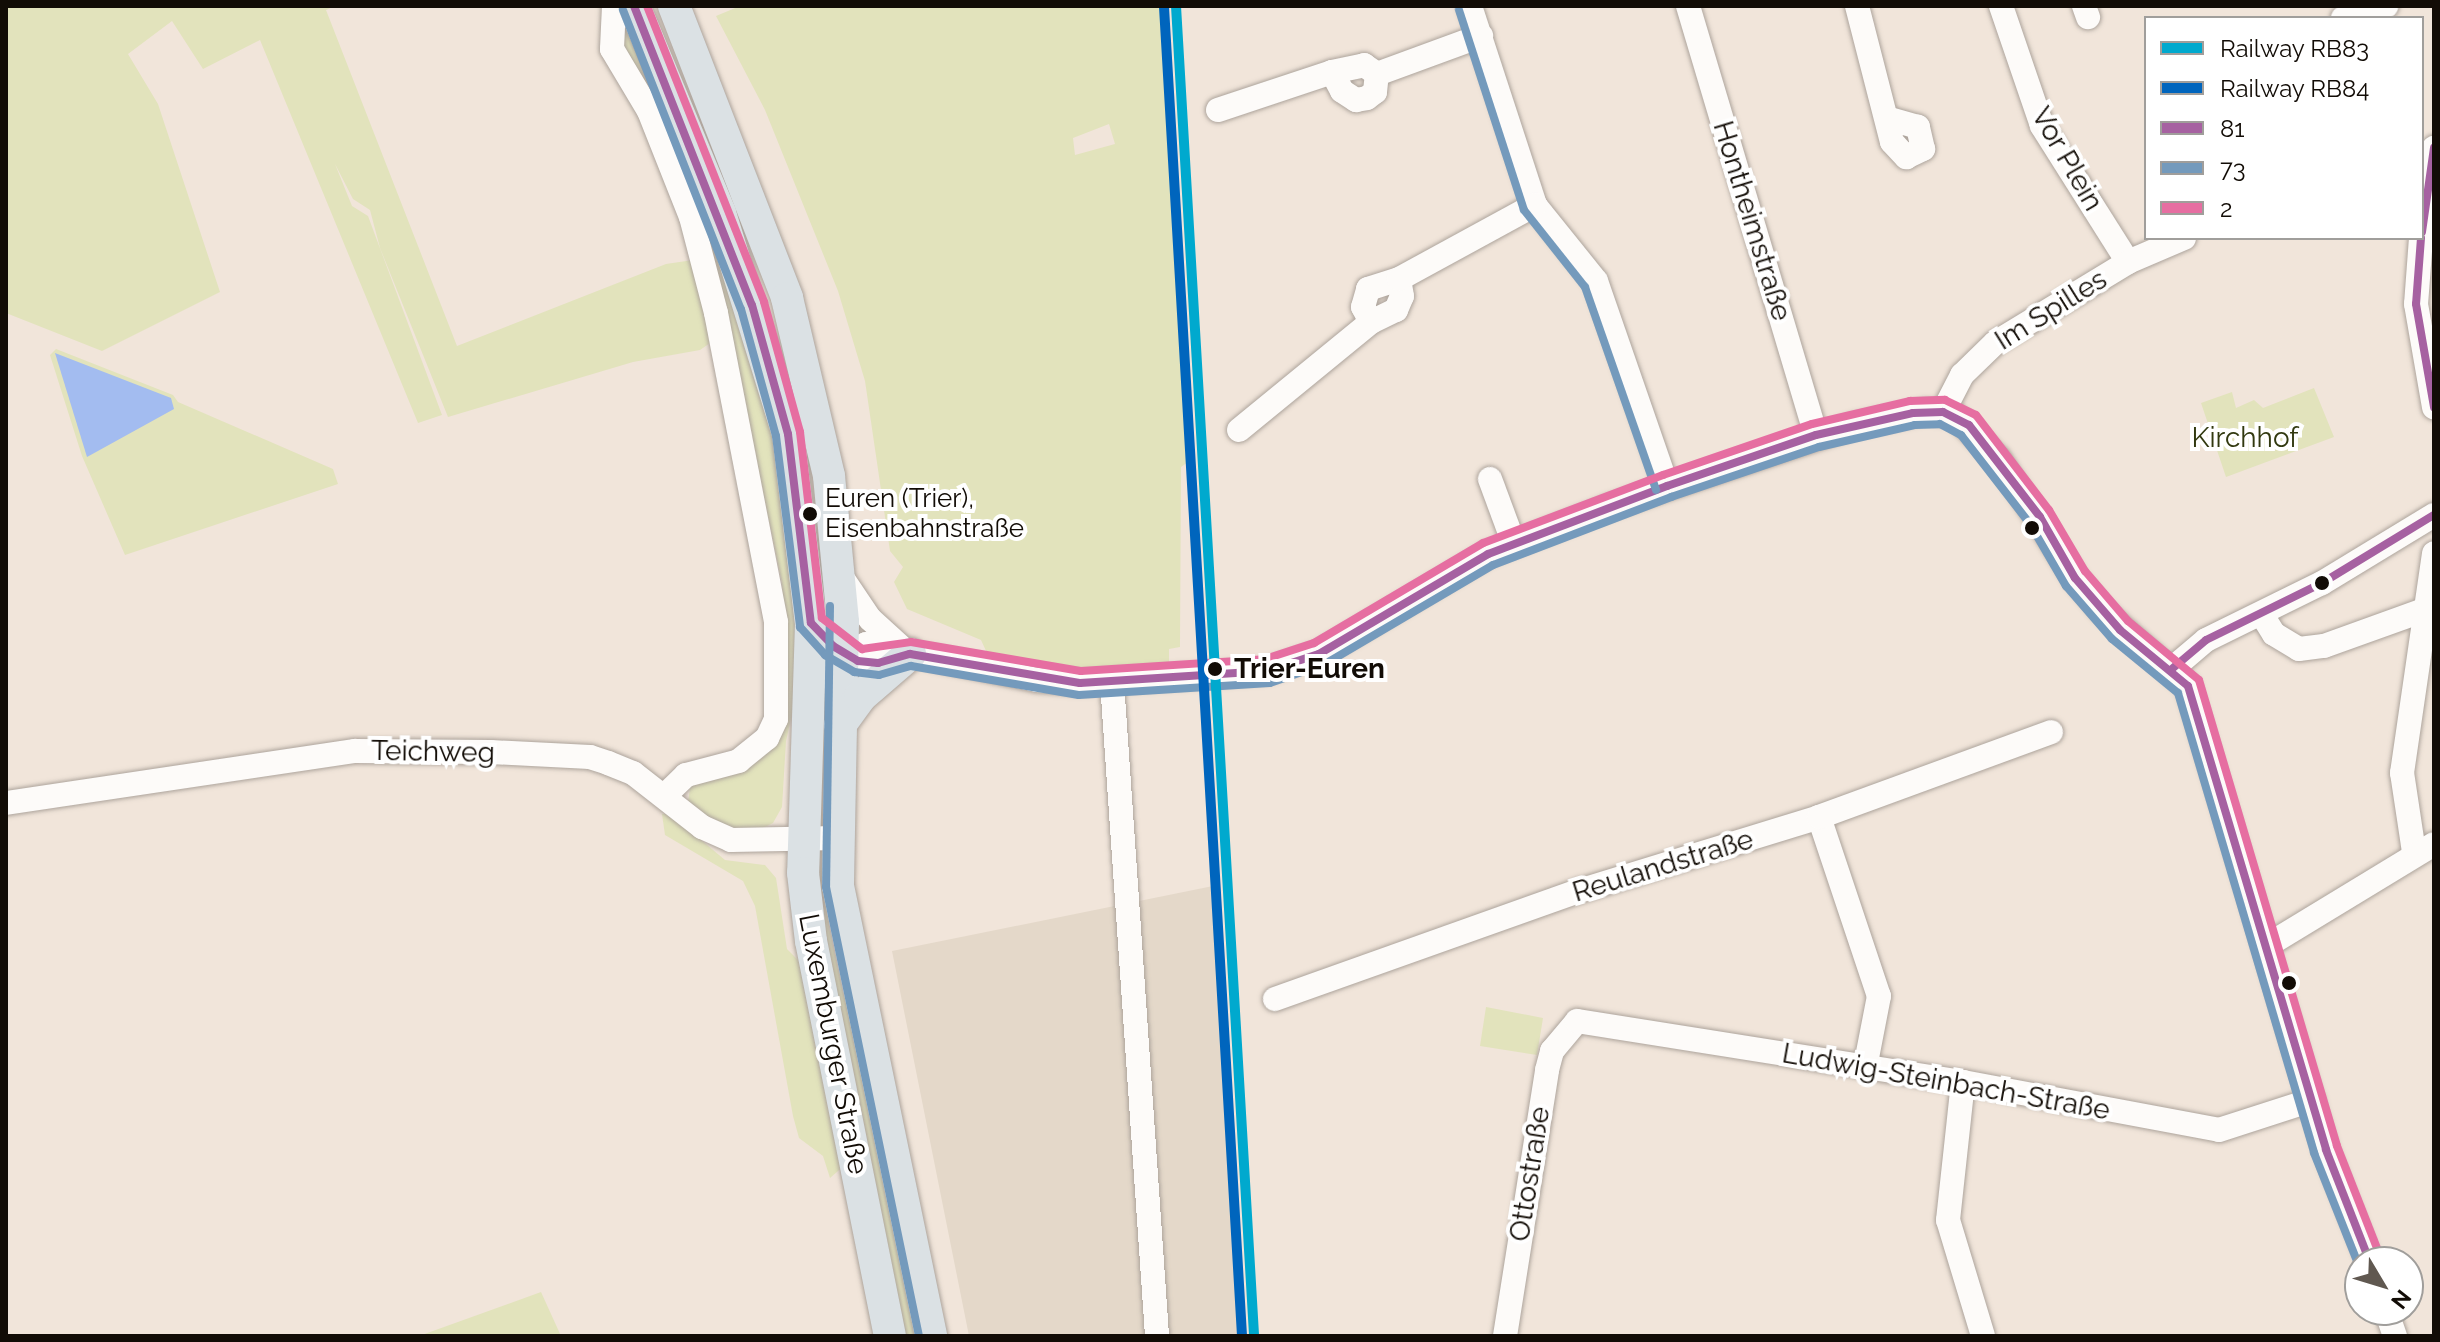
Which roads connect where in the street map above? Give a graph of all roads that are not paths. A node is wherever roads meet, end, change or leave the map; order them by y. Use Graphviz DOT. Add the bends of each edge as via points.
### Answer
graph roads {
  1 [pos="674,6"];
  2 [pos="1470,6"];
  3 [pos="1688,6"];
  4 [pos="1857,6"];
  5 [pos="2001,6"];
  6 [pos="2386,6"];
  7 [pos="624,13"];
  8 [pos="2350,16"];
  9 [pos="1481,36"];
  10 [pos="685,39"];
  11 [pos="1332,72"];
  12 [pos="1377,74"];
  13 [pos="1218,110"];
  14 [pos="1887,118"];
  15 [pos="2429,153"];
  16 [pos="1535,205"];
  17 [pos="2424,209"];
  18 [pos="2179,240"];
  19 [pos="2421,240"];
  20 [pos="2128,262"];
  21 [pos="1399,279"];
  22 [pos="1371,322"];
  23 [pos="2434,407"];
  24 [pos="1943,412"];
  25 [pos="1239,430"];
  26 [pos="1816,435"];
  27 [pos="1490,479"];
  28 [pos="1667,486"];
  29 [pos="2434,515"];
  30 [pos="1514,544"];
  31 [pos="2434,553"];
  32 [pos="841,576"];
  33 [pos="2424,610"];
  34 [pos="2262,615"];
  35 [pos="811,623"];
  36 [pos="842,654"];
  37 [pos="910,654"];
  38 [pos="2173,668"];
  39 [pos="1112,682"];
  40 [pos="808,687"];
  41 [pos="840,725"];
  42 [pos="2051,732"];
  43 [pos="664,796"];
  44 [pos="6,803"];
  45 [pos="1819,817"];
  46 [pos="838,838"];
  47 [pos="800,840"];
  48 [pos="2424,848"];
  49 [pos="2268,945"];
  50 [pos="1275,999"];
  51 [pos="1577,1021"];
  52 [pos="1865,1068"];
  53 [pos="1963,1082"];
  54 [pos="2312,1100"];
  55 [pos="2364,1246"];
  56 [pos="890,1336"];
  57 [pos="931,1336"];
  58 [pos="1157,1336"];
  59 [pos="1505,1336"];
  60 [pos="1983,1336"];
  1 -- 10 [label="main road, Luxemburger Straße"];
  2 -- 9 [label="street"];
  3 -- 26 [label="street, Hontheimstraße"];
  4 -- 14 [label="street"];
  5 -- 20 [label="street, Vor Plein" via="2042,126"];
  6 -- 8 [label="street"];
  7 -- 10 [label="street, Luxemburger Straße" via="660,15"];
  7 -- 35 [label="main road, Luxemburger Straße" via="752,305 788,434"];
  7 -- 43 [label="street" via="612,49 649,111 691,217 716,313 776,622 776,719 757,749 739,761 694,771"];
  9 -- 12 [label="street"];
  9 -- 16 [label="street"];
  10 -- 32 [label="main road, Luxemburger Straße" via="787,298 829,476"];
  11 -- 12 [label="street" via="1364,65"];
  11 -- 12 [label="street" via="1342,91 1356,100 1375,92"];
  11 -- 13 [label="street"];
  15 -- 17 [label="street"];
  16 -- 21 [label="street"];
  16 -- 28 [label="street" via="1596,281"];
  18 -- 20 [label="street, Im Spilles"];
  19 -- 23 [label="street" via="2416,304"];
  20 -- 24 [label="street, Im Spilles" via="1995,343 1962,375"];
  21 -- 22 [label="street" via="1400,304 1389,317"];
  21 -- 22 [label="street" via="1368,289 1363,307"];
  22 -- 25 [label="street"];
  24 -- 26 [label="street"];
  24 -- 38 [label="street" via="1969,425 1999,459 2075,578 2101,609"];
  26 -- 28 [label="street"];
  27 -- 30 [label="street"];
  28 -- 30 [label="street"];
  29 -- 34 [label="street"];
  30 -- 39 [label="street" via="1299,662 1227,676"];
  31 -- 33 [label="street"];
  32 -- 36 [label="main road, Luxemburger Straße"];
  32 -- 37 [label="street" via="870,619"];
  33 -- 34 [label="street" via="2324,646 2299,649 2274,634"];
  33 -- 48 [label="street" via="2402,773"];
  34 -- 38 [label="street" via="2206,640"];
  35 -- 36 [label="street"];
  35 -- 40 [label="main road, Luxemburger Straße"];
  36 -- 37 [label="street" via="878,663"];
  36 -- 40 [label="street"];
  36 -- 41 [label="main road, Luxemburger Straße"];
  37 -- 39 [label="street" via="1037,680"];
  37 -- 41 [label="main road" via="860,697"];
  38 -- 49 [label="street" via="2193,699"];
  39 -- 58 [label="street"];
  40 -- 47 [label="main road, Luxemburger Straße"];
  41 -- 46 [label="main road, Luxemburger Straße"];
  42 -- 45 [label="street, Reulandstraße"];
  43 -- 44 [label="street, Teichweg" via="633,773 590,757 355,751"];
  43 -- 47 [label="street, Teichweg" via="720,837"];
  45 -- 50 [label="street, Reulandstraße" via="1579,891"];
  45 -- 52 [label="street" via="1879,996"];
  46 -- 47 [label="street, Teichweg"];
  46 -- 57 [label="main road, Luxemburger Straße" via="838,886"];
  47 -- 56 [label="main road, Luxemburger Straße" via="811,941"];
  48 -- 49 [label="street"];
  49 -- 54 [label="street"];
  51 -- 52 [label="street, Ludwig-Steinbach-Straße"];
  51 -- 59 [label="street, Ottostraße" via="1552,1051 1547,1070"];
  52 -- 53 [label="street, Ludwig-Steinbach-Straße"];
  53 -- 54 [label="street, Ludwig-Steinbach-Straße" via="2219,1130"];
  53 -- 60 [label="street" via="1948,1220"];
  54 -- 55 [label="street"];
}
